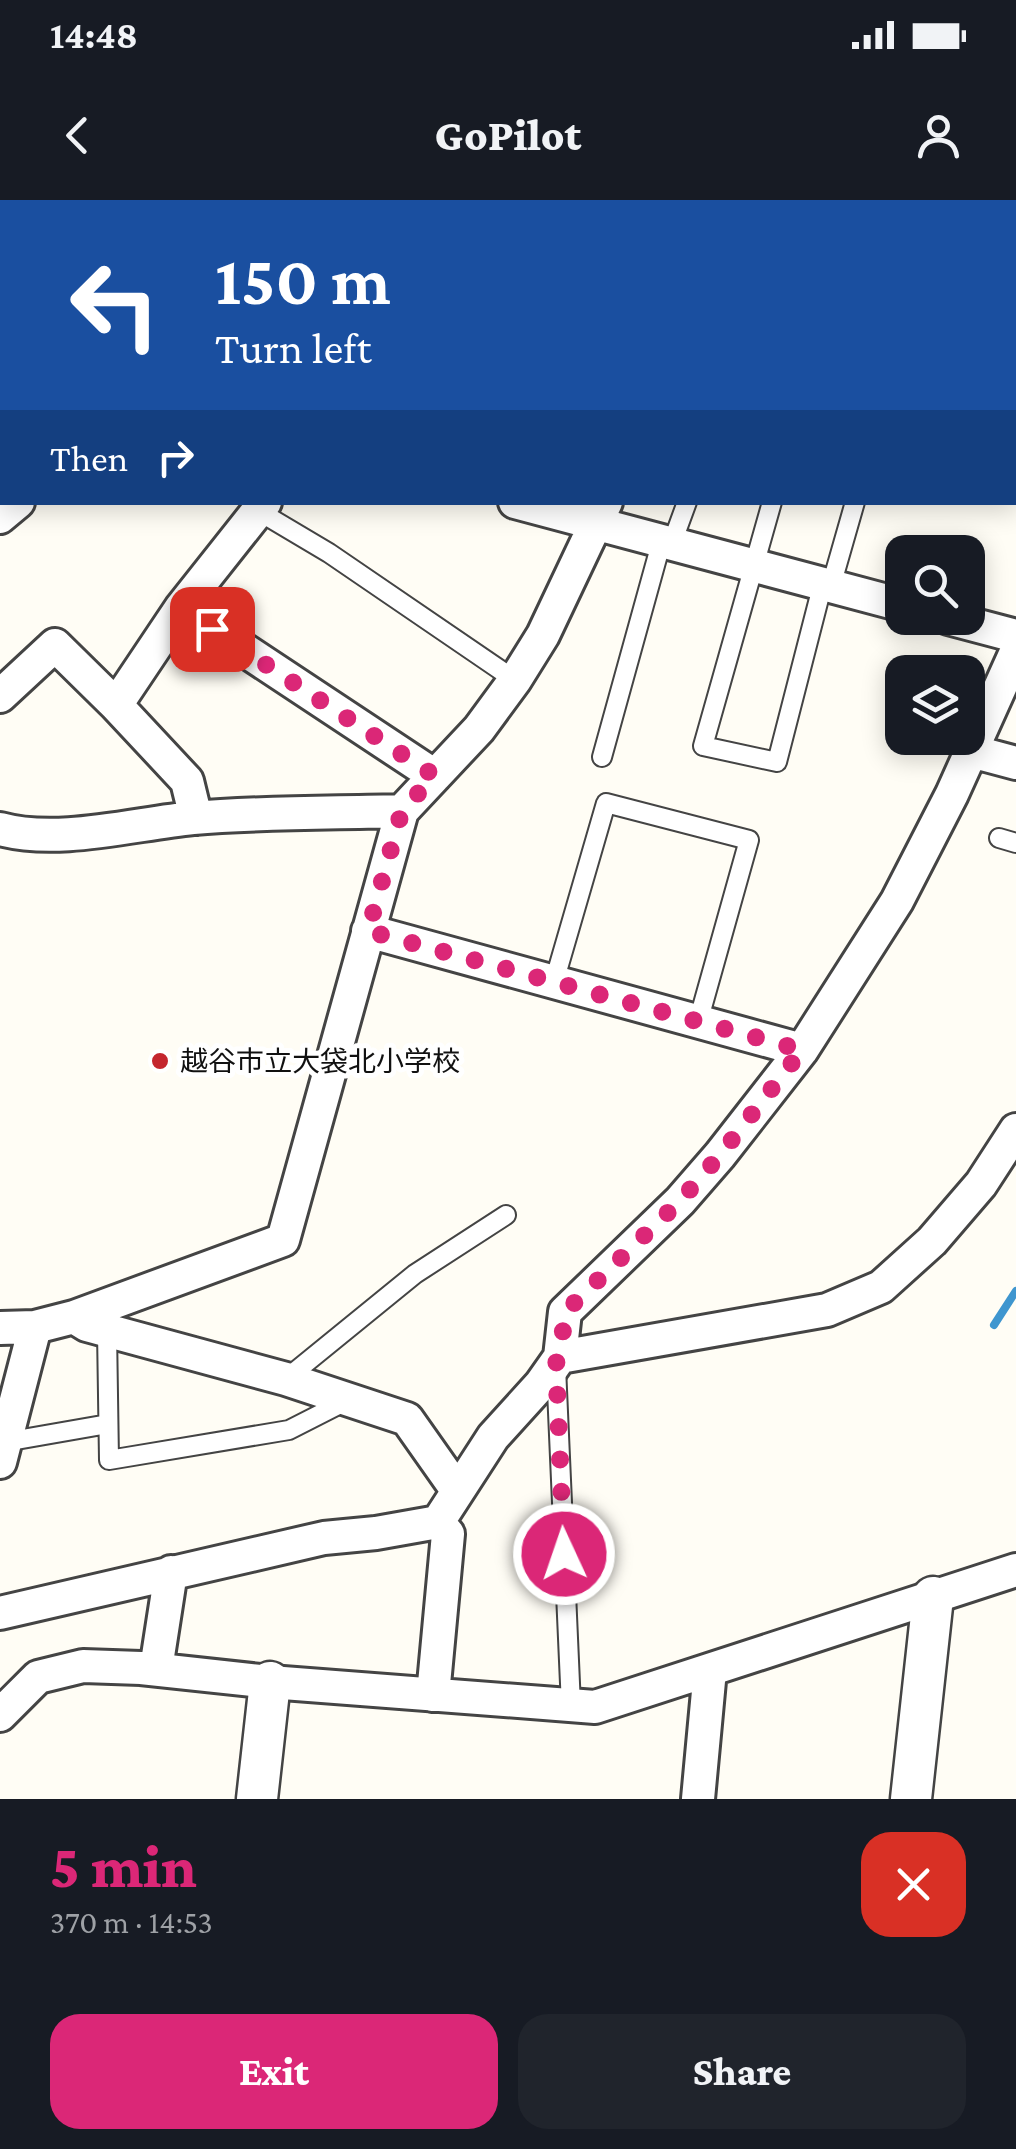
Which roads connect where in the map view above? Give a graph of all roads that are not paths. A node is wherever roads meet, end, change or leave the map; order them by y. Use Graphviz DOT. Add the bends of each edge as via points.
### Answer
graph roads {
  1 [pos="541,505"];
  2 [pos="686,505"];
  3 [pos="771,505"];
  4 [pos="854,505"];
  5 [pos="263,507"];
  6 [pos="601,512"];
  7 [pos="667,541"];
  8 [pos="754,564"];
  9 [pos="827,584"];
  10 [pos="885,600"];
  11 [pos="181,608"];
  12 [pos="985,628"];
  13 [pos="1016,636"];
  14 [pos="1012,671"];
  15 [pos="515,680"];
  16 [pos="0,696"];
  17 [pos="116,705"];
  18 [pos="985,725"];
  19 [pos="970,755"];
  20 [pos="985,755"];
  21 [pos="602,757"];
  22 [pos="1016,763"];
  23 [pos="435,776"];
  24 [pos="402,810"];
  25 [pos="196,818"];
  26 [pos="0,828"];
  27 [pos="368,931"];
  28 [pos="554,982"];
  29 [pos="698,1022"];
  30 [pos="802,1050"];
  31 [pos="1016,1130"];
  32 [pos="506,1215"];
  33 [pos="74,1317"];
  34 [pos="35,1327"];
  35 [pos="0,1328"];
  36 [pos="108,1330"];
  37 [pos="558,1360"];
  38 [pos="286,1379"];
  39 [pos="346,1401"];
  40 [pos="108,1424"];
  41 [pos="3,1452"];
  42 [pos="457,1490"];
  43 [pos="438,1522"];
  44 [pos="1016,1570"];
  45 [pos="171,1572"];
  46 [pos="933,1597"];
  47 [pos="0,1613"];
  48 [pos="156,1670"];
  49 [pos="710,1670"];
  50 [pos="270,1682"];
  51 [pos="434,1694"];
  52 [pos="571,1706"];
  53 [pos="0,1715"];
  54 [pos="257,1799"];
  55 [pos="698,1799"];
  56 [pos="911,1799"];
  1 -- 6 [label="street"];
  2 -- 7 [label="lane"];
  3 -- 8 [label="lane"];
  4 -- 9 [label="lane"];
  5 -- 11 [label="street"];
  5 -- 15 [label="lane"];
  6 -- 7 [label="street"];
  6 -- 15 [label="street"];
  7 -- 8 [label="street"];
  7 -- 21 [label="lane"];
  8 -- 9 [label="street"];
  8 -- 9 [label="lane" via="703,746 777,762"];
  9 -- 10 [label="street"];
  11 -- 17 [label="street"];
  11 -- 23 [label="street"];
  12 -- 13 [label="street"];
  14 -- 18 [label="street"];
  15 -- 23 [label="street"];
  16 -- 17 [label="street" via="55,645"];
  17 -- 25 [label="street" via="187,781"];
  19 -- 30 [label="street" via="897,900"];
  20 -- 22 [label="street"];
  23 -- 24 [label="street"];
  24 -- 25 [label="street"];
  24 -- 27 [label="street"];
  25 -- 26 [label="street" via="57,834"];
  27 -- 28 [label="street"];
  27 -- 33 [label="street" via="283,1240"];
  28 -- 29 [label="street"];
  28 -- 29 [label="lane" via="606,802 749,840"];
  29 -- 30 [label="street"];
  30 -- 37 [label="street" via="680,1201 565,1312"];
  31 -- 37 [label="street" via="932,1241 882,1287 827,1310"];
  32 -- 38 [label="lane" via="415,1274"];
  33 -- 34 [label="street"];
  33 -- 36 [label="street"];
  34 -- 35 [label="street"];
  34 -- 41 [label="street"];
  36 -- 38 [label="street"];
  36 -- 40 [label="lane"];
  37 -- 42 [label="street"];
  37 -- 52 [label="lane"];
  38 -- 39 [label="street"];
  39 -- 40 [label="lane" via="289,1430 109,1460"];
  39 -- 42 [label="street" via="407,1419"];
  40 -- 41 [label="lane"];
  42 -- 43 [label="street"];
  43 -- 45 [label="street" via="324,1538"];
  43 -- 51 [label="street" via="448,1534"];
  44 -- 46 [label="street"];
  45 -- 47 [label="street"];
  45 -- 48 [label="street"];
  46 -- 49 [label="street"];
  46 -- 56 [label="street"];
  48 -- 50 [label="street"];
  48 -- 53 [label="street" via="83,1666 38,1678"];
  49 -- 52 [label="street" via="594,1707"];
  49 -- 55 [label="street"];
  50 -- 51 [label="street"];
  50 -- 54 [label="street"];
  51 -- 52 [label="street"];
}
